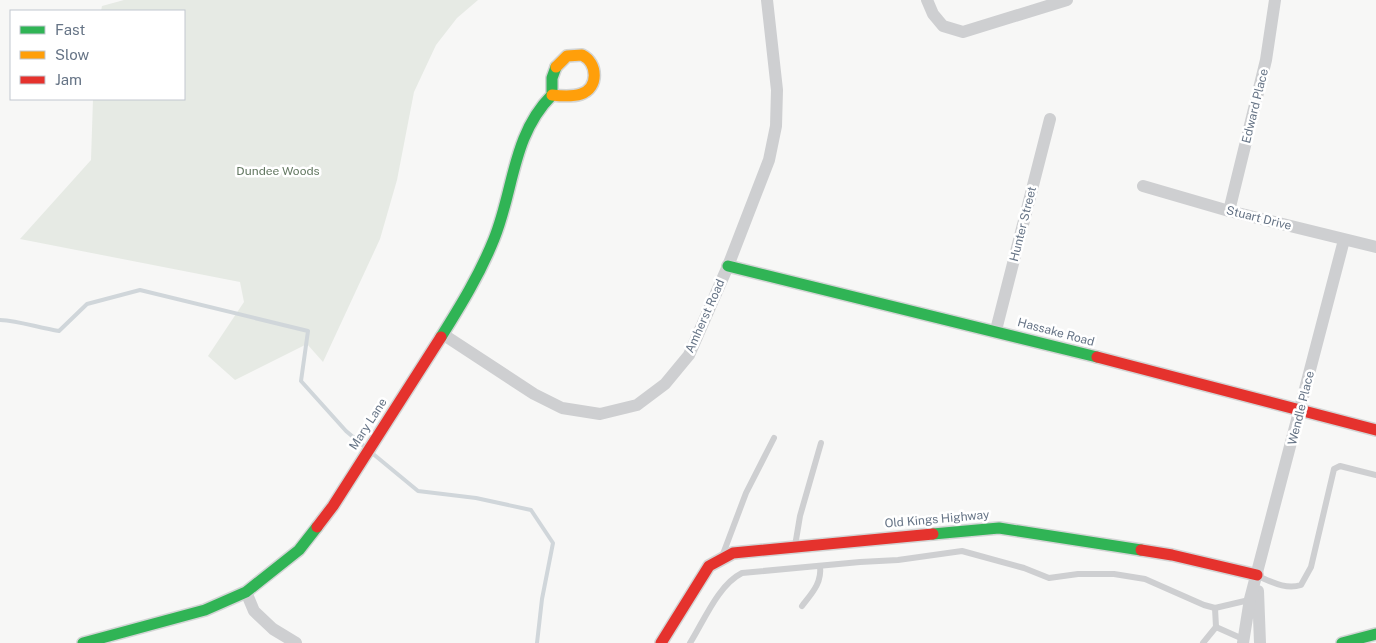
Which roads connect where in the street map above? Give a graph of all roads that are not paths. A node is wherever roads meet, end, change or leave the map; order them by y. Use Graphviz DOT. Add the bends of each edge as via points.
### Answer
graph roads {
  1 [pos="767,0"];
  2 [pos="927,0"];
  3 [pos="1067,0"];
  4 [pos="1275,0"];
  5 [pos="552,95"];
  6 [pos="1050,119"];
  7 [pos="1143,186"];
  8 [pos="1229,211"];
  9 [pos="1344,240"];
  10 [pos="1376,247"];
  11 [pos="728,266"];
  12 [pos="996,330"];
  13 [pos="444,334"];
  14 [pos="1301,411"];
  15 [pos="1376,430"];
  16 [pos="774,438"];
  17 [pos="821,443"];
  18 [pos="1376,474"];
  19 [pos="795,547"];
  20 [pos="721,560"];
  21 [pos="820,566"];
  22 [pos="1257,575"];
  23 [pos="246,592"];
  24 [pos="1250,599"];
  25 [pos="802,606"];
  26 [pos="1215,608"];
  27 [pos="1216,626"];
  28 [pos="1376,634"];
  29 [pos="1243,641"];
  30 [pos="83,643"];
  31 [pos="296,643"];
  32 [pos="661,643"];
  33 [pos="690,643"];
  34 [pos="1203,643"];
  35 [pos="1260,643"];
  36 [pos="1342,643"];
  1 -- 11 [label="street, Amherst Road" via="777,90 776,126 769,160"];
  2 -- 3 [label="street" via="943,26 963,32"];
  4 -- 8 [label="street, Edward Place" via="1266,60"];
  5 -- 13 [label="street, Mary Lane" via="538,109 527,129 487,260"];
  6 -- 12 [label="street, Hunter Street"];
  7 -- 8 [label="street, Stuart Drive"];
  8 -- 9 [label="street, Stuart Drive"];
  9 -- 10 [label="street, Stuart Drive"];
  9 -- 14 [label="street, Wendle Place"];
  11 -- 12 [label="street, Hassake Road"];
  11 -- 13 [label="street, Amherst Road" via="689,355 665,384 637,405 600,414 562,408 534,394"];
  12 -- 14 [label="street, Hassake Road"];
  13 -- 23 [label="street, Mary Lane" via="333,506 299,550"];
  14 -- 15 [label="street, Hassake Road"];
  14 -- 22 [label="street, Wendle Place"];
  16 -- 20 [label="lane" via="746,493"];
  17 -- 19 [label="lane" via="800,516"];
  18 -- 22 [label="lane" via="1340,466 1334,469 1311,567 1301,585 1288,587"];
  19 -- 20 [label="street, Old Kings Highway" via="733,553"];
  19 -- 22 [label="street, Old Kings Highway" via="999,528 1172,555"];
  20 -- 32 [label="street, Old Kings Highway" via="710,566"];
  21 -- 25 [label="lane" via="819,583"];
  21 -- 26 [label="lane" via="962,551 1049,578 1106,574 1144,579"];
  21 -- 33 [label="lane" via="764,570 735,577"];
  22 -- 24 [label="street, Wendle Place"];
  22 -- 35 [label="street, Wendle Place"];
  23 -- 30 [label="street, Mary Lane" via="205,610"];
  23 -- 31 [label="street" via="254,611 273,629"];
  24 -- 26 [label="lane"];
  24 -- 29 [label="street, Wendle Place"];
  26 -- 27 [label="lane"];
  27 -- 29 [label="lane"];
  27 -- 34 [label="lane"];
  28 -- 36 [label="street"];
}
